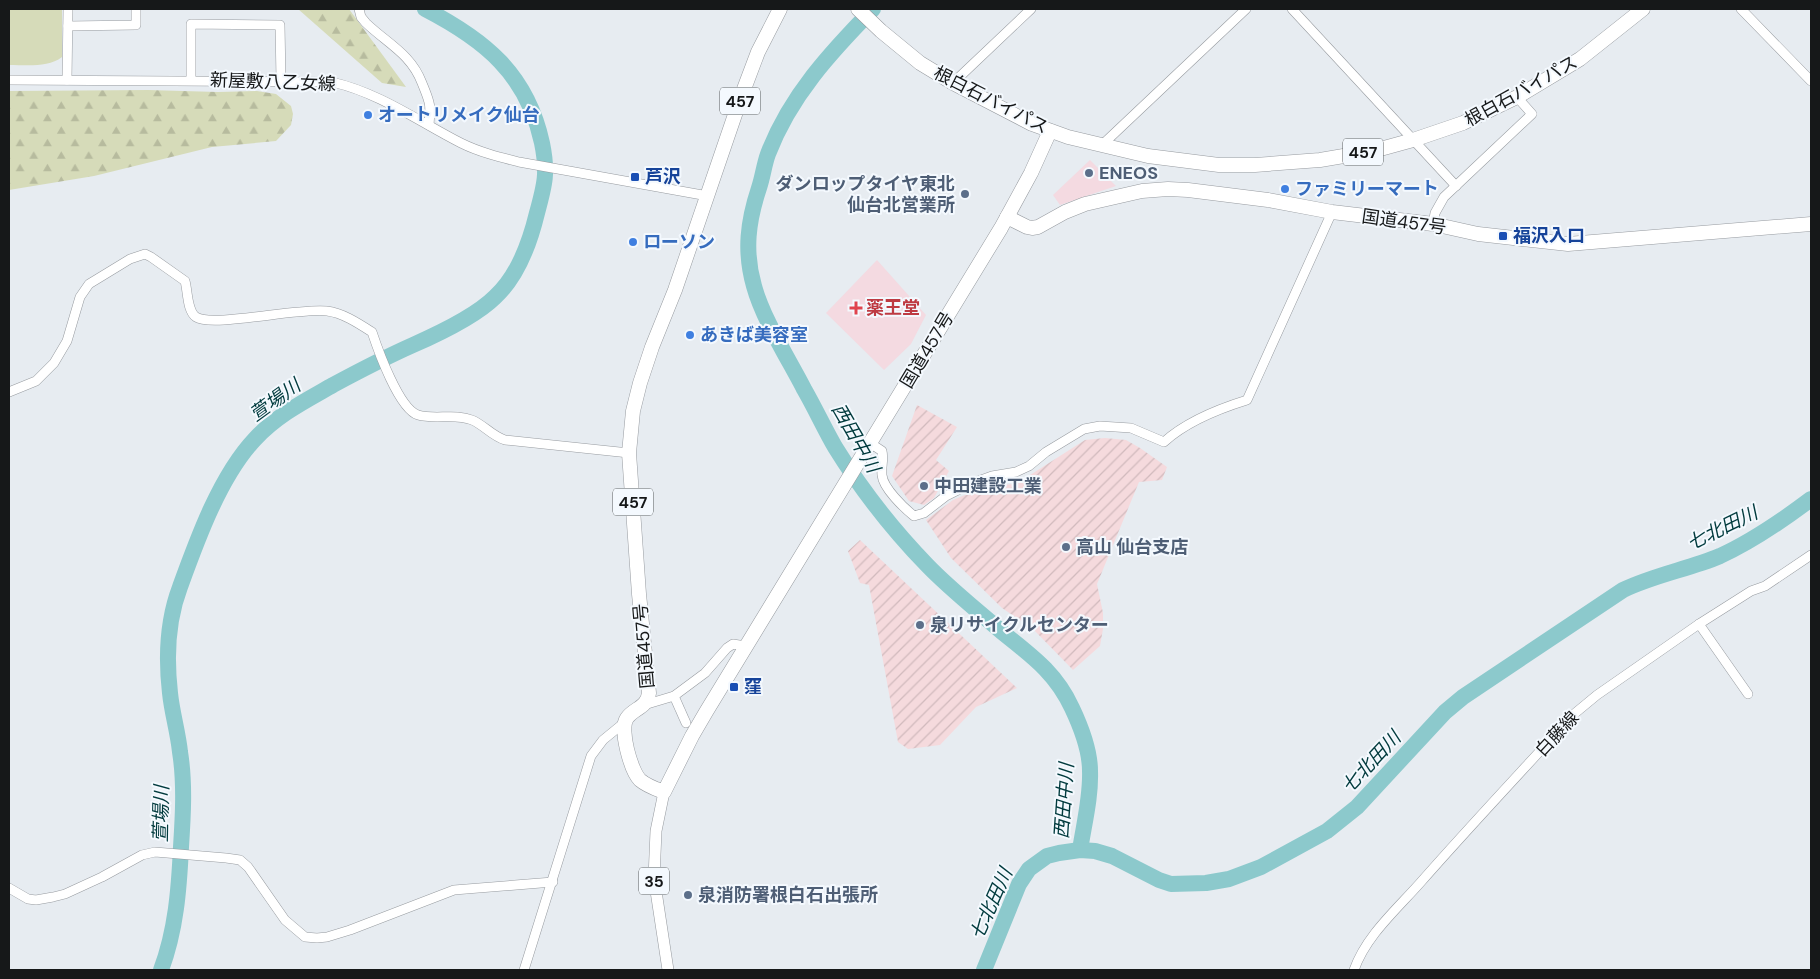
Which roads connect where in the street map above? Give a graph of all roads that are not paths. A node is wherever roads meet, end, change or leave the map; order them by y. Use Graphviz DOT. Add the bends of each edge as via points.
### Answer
graph roads {
  1 [pos="68,9"];
  2 [pos="136,9"];
  3 [pos="359,9"];
  4 [pos="780,9"];
  5 [pos="858,9"];
  6 [pos="1031,9"];
  7 [pos="1246,9"];
  8 [pos="1292,9"];
  9 [pos="1643,9"];
  10 [pos="1741,9"];
  11 [pos="68,26"];
  12 [pos="9,80"];
  13 [pos="67,80"];
  14 [pos="191,80"];
  15 [pos="281,80"];
  16 [pos="1811,81"];
  17 [pos="953,83"];
  18 [pos="1517,97"];
  19 [pos="429,125"];
  20 [pos="1050,131"];
  21 [pos="1413,140"];
  22 [pos="1102,145"];
  23 [pos="1456,186"];
  24 [pos="708,196"];
  25 [pos="1332,212"];
  26 [pos="1007,217"];
  27 [pos="1432,224"];
  28 [pos="1811,224"];
  29 [pos="9,392"];
  30 [pos="870,443"];
  31 [pos="629,453"];
  32 [pos="1811,555"];
  33 [pos="1699,624"];
  34 [pos="745,646"];
  35 [pos="1748,694"];
  36 [pos="674,696"];
  37 [pos="644,705"];
  38 [pos="625,722"];
  39 [pos="686,723"];
  40 [pos="664,792"];
  41 [pos="553,882"];
  42 [pos="9,888"];
  43 [pos="524,970"];
  44 [pos="668,970"];
  45 [pos="1354,970"];
  1 -- 11 [label="street"];
  2 -- 11 [label="street" via="136,25"];
  3 -- 19 [label="street" via="366,23 412,63 429,96"];
  4 -- 24 [label="highway, 国道457号 / 457" via="758,52"];
  5 -- 17 [label="highway, 根白石バイパス / 457" via="920,63"];
  6 -- 17 [label="street"];
  7 -- 22 [label="street"];
  8 -- 21 [label="street"];
  9 -- 18 [label="highway, 根白石バイパス / 457" via="1580,60"];
  10 -- 16 [label="street"];
  11 -- 13 [label="street"];
  12 -- 13 [label="street, 新屋敷八乙女線"];
  13 -- 14 [label="street, 新屋敷八乙女線"];
  14 -- 15 [label="street, 新屋敷八乙女線"];
  14 -- 15 [label="street" via="191,24 280,25"];
  15 -- 19 [label="street, 新屋敷八乙女線" via="347,85"];
  17 -- 20 [label="highway, 根白石バイパス / 457"];
  18 -- 21 [label="highway, 根白石バイパス / 457" via="1463,123"];
  18 -- 23 [label="street" via="1532,114"];
  19 -- 24 [label="street, 新屋敷八乙女線" via="475,149 519,162"];
  20 -- 22 [label="highway, 根白石バイパス / 457"];
  20 -- 26 [label="highway, 国道457号"];
  21 -- 22 [label="highway, 根白石バイパス / 457" via="1320,160 1255,165 1185,162"];
  21 -- 23 [label="street"];
  23 -- 27 [label="street" via="1444,197"];
  24 -- 31 [label="highway, 国道457号 / 457" via="640,383 633,411"];
  25 -- 26 [label="highway, 国道457号" via="1209,192 1142,190 1085,204 1038,227 1027,228"];
  25 -- 27 [label="highway, 国道457号"];
  25 -- 30 [label="street" via="1246,400 1188,424 1164,442 1131,428 1100,426 1084,429 1029,466 970,484 946,496 924,514 914,516 889,489 882,477 882,451"];
  26 -- 30 [label="highway, 国道457号"];
  27 -- 28 [label="highway, 国道457号" via="1478,234 1568,244"];
  29 -- 31 [label="street" via="36,381 54,363 67,340 80,297 89,284 130,259 145,254 185,282 191,311 202,320 234,320 306,310 328,311 347,317 372,332 398,395 417,415 472,420 505,440"];
  30 -- 34 [label="highway, 国道457号"];
  31 -- 37 [label="highway, 国道457号 / 457" via="649,693"];
  32 -- 33 [label="street, 白藤線" via="1766,586 1751,591"];
  33 -- 35 [label="street"];
  33 -- 45 [label="street, 白藤線" via="1574,714 1379,929 1368,942"];
  34 -- 36 [label="street" via="733,644 727,648 705,673"];
  34 -- 40 [label="highway, 国道457号" via="692,736"];
  36 -- 37 [label="street"];
  36 -- 39 [label="street"];
  37 -- 38 [label="highway, 国道457号"];
  38 -- 40 [label="highway" via="634,772 646,785"];
  38 -- 41 [label="street" via="591,756"];
  40 -- 44 [label="main road, 35" via="656,831 654,878"];
  41 -- 42 [label="street" via="454,890 350,930 316,938 305,937 285,920 240,860 155,852 142,855 53,898 28,899"];
  41 -- 43 [label="street"];
}
